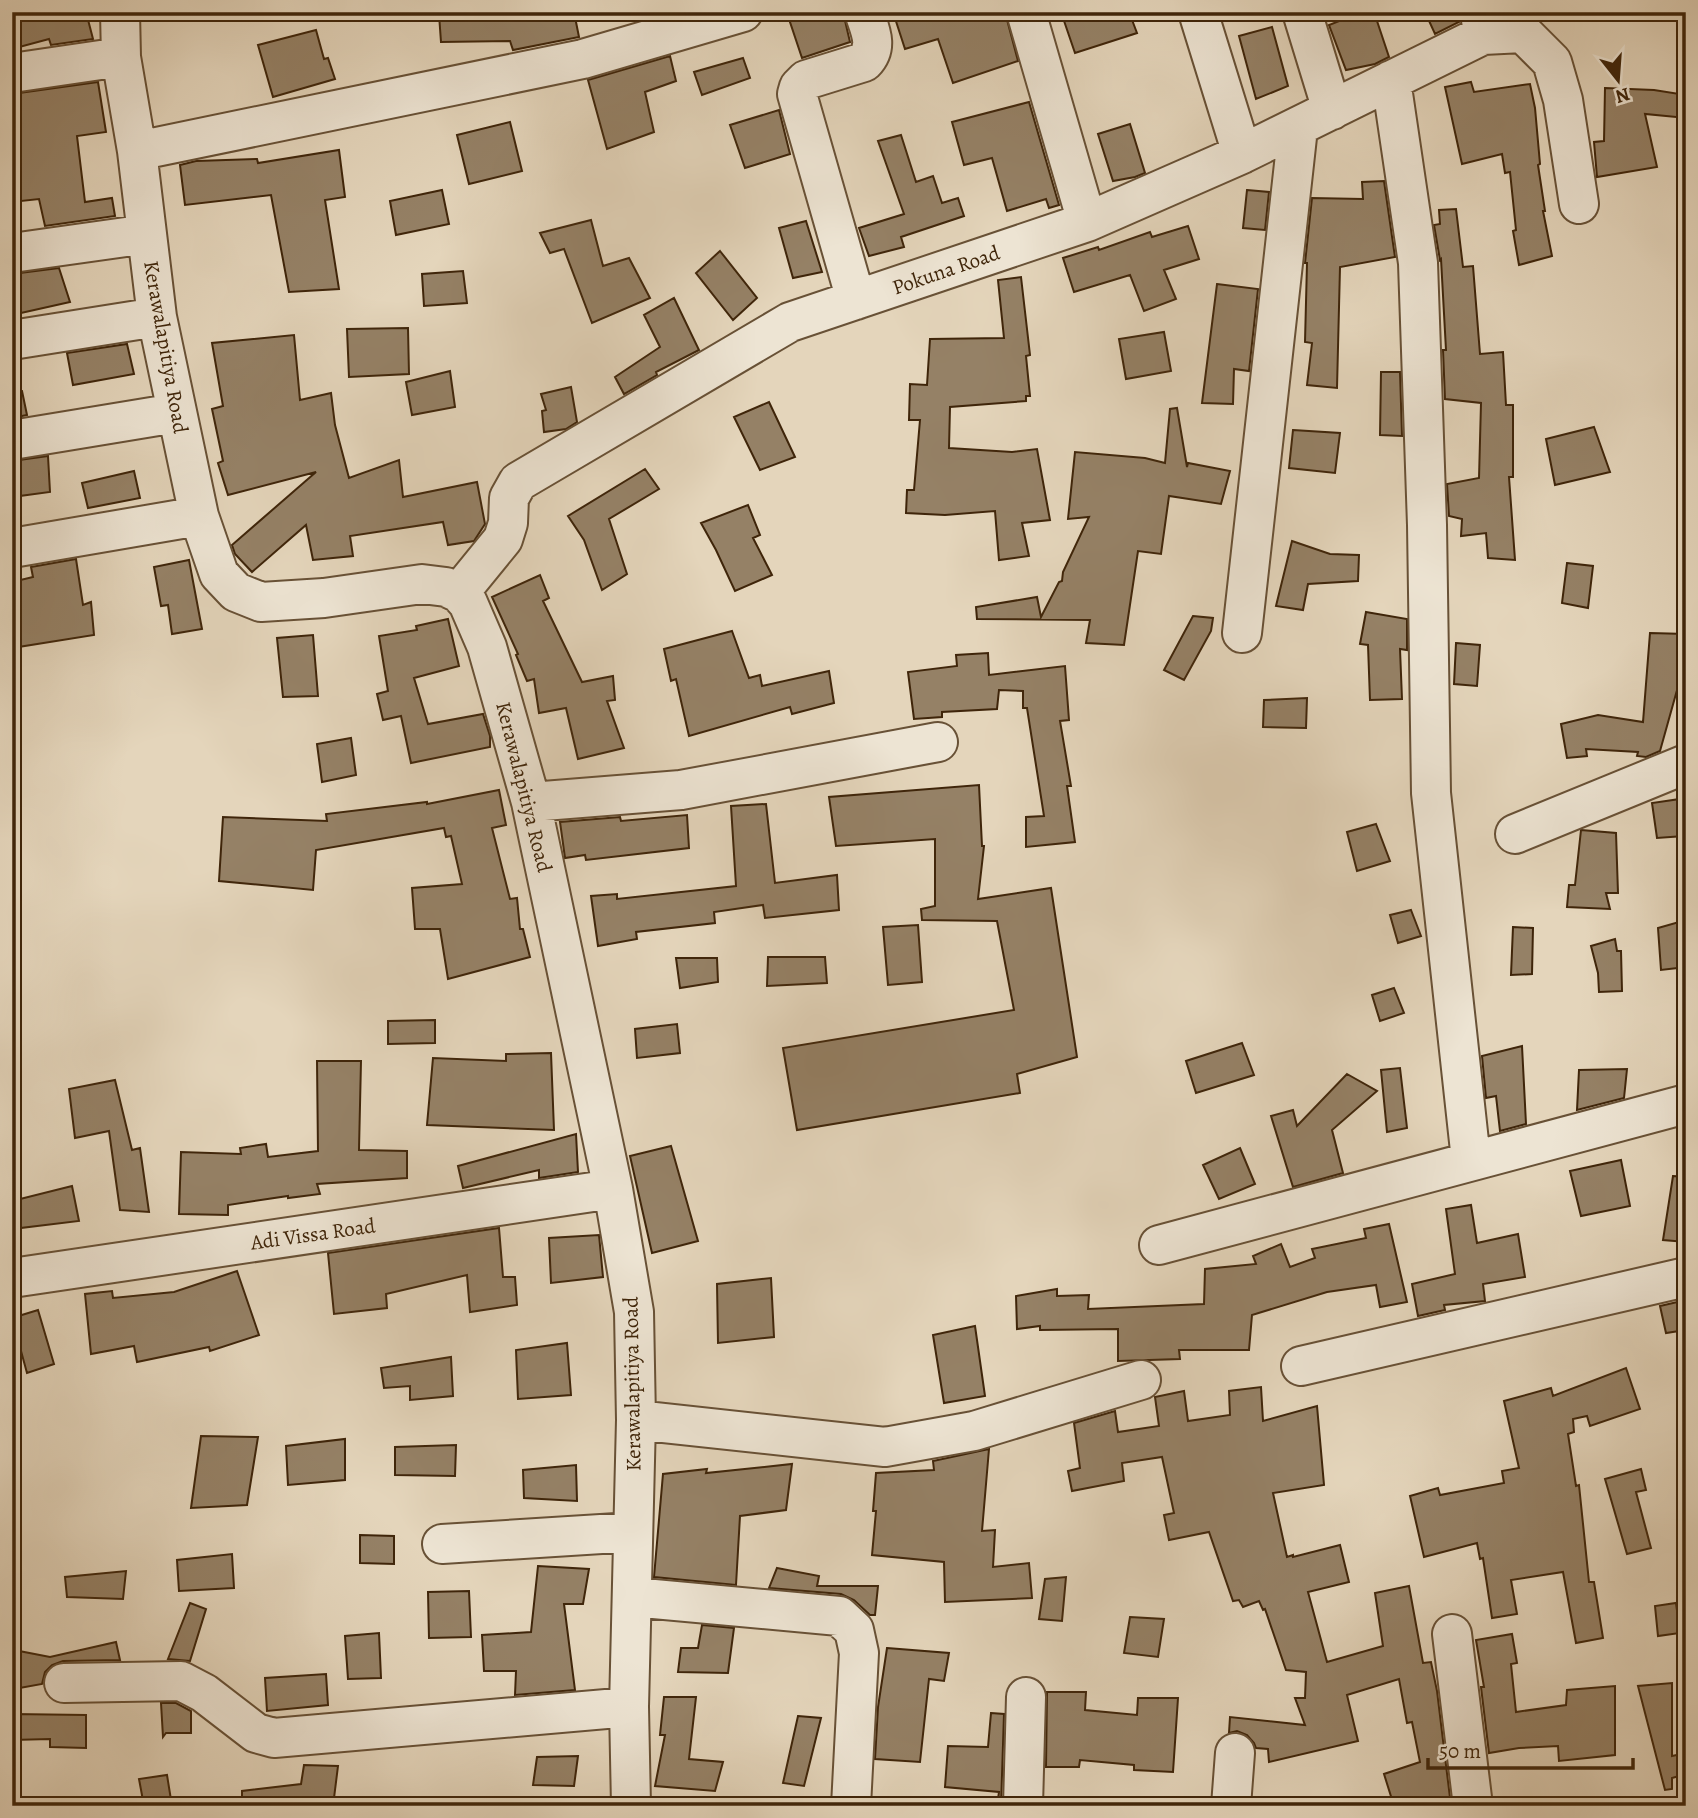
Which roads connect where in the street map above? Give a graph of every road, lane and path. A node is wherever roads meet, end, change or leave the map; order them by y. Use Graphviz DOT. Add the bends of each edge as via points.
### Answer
graph roads {
  1 [pos="120,12"];
  2 [pos="743,12"];
  3 [pos="864,12"];
  4 [pos="1026,12"];
  5 [pos="1198,12"];
  6 [pos="1302,12"];
  7 [pos="1482,24"];
  8 [pos="121,57"];
  9 [pos="12,73"];
  10 [pos="1391,79"];
  11 [pos="1332,110"];
  12 [pos="1298,128"];
  13 [pos="137,151"];
  14 [pos="1242,155"];
  15 [pos="1578,204"];
  16 [pos="1087,222"];
  17 [pos="147,234"];
  18 [pos="12,253"];
  19 [pos="856,300"];
  20 [pos="157,317"];
  21 [pos="12,340"];
  22 [pos="176,414"];
  23 [pos="12,440"];
  24 [pos="199,516"];
  25 [pos="12,548"];
  26 [pos="459,593"];
  27 [pos="1242,633"];
  28 [pos="938,742"];
  29 [pos="1686,764"];
  30 [pos="531,802"];
  31 [pos="1515,834"];
  32 [pos="1686,1104"];
  33 [pos="1471,1160"];
  34 [pos="613,1189"];
  35 [pos="1159,1245"];
  36 [pos="1686,1277"];
  37 [pos="12,1278"];
  38 [pos="1301,1366"];
  39 [pos="1141,1380"];
  40 [pos="636,1420"];
  41 [pos="633,1532"];
  42 [pos="442,1544"];
  43 [pos="632,1597"];
  44 [pos="1452,1634"];
  45 [pos="64,1683"];
  46 [pos="1026,1698"];
  47 [pos="629,1707"];
  48 [pos="1234,1753"];
  49 [pos="631,1806"];
  50 [pos="851,1806"];
  51 [pos="1023,1806"];
  52 [pos="1231,1806"];
  53 [pos="1473,1806"];
  1 -- 8 [label="street, Kerawalapitiya Road"];
  2 -- 13 [label="street" via="583,59"];
  3 -- 19 [label="street" via="873,42 871,55 864,62 806,80 797,94"];
  4 -- 16 [label="street"];
  5 -- 14 [label="street"];
  6 -- 11 [label="street"];
  7 -- 10 [label="street, Pokuna Road"];
  7 -- 15 [label="street" via="1522,33 1552,62 1563,100"];
  8 -- 9 [label="street"];
  8 -- 13 [label="street, Kerawalapitiya Road"];
  10 -- 11 [label="street, Pokuna Road"];
  10 -- 33 [label="street" via="1418,263 1431,793"];
  11 -- 12 [label="street, Pokuna Road"];
  12 -- 14 [label="street, Pokuna Road"];
  12 -- 27 [label="street"];
  13 -- 17 [label="street, Kerawalapitiya Road"];
  14 -- 16 [label="street, Pokuna Road"];
  16 -- 19 [label="street, Pokuna Road"];
  17 -- 18 [label="street"];
  17 -- 20 [label="street, Kerawalapitiya Road"];
  19 -- 26 [label="street, Pokuna Road" via="790,322 518,482 509,498 503,539"];
  20 -- 21 [label="street"];
  20 -- 22 [label="street, Kerawalapitiya Road"];
  22 -- 23 [label="street"];
  22 -- 24 [label="street, Kerawalapitiya Road"];
  24 -- 25 [label="street"];
  24 -- 26 [label="street, Kerawalapitiya Road" via="226,584 261,602 422,584"];
  26 -- 30 [label="street, Kerawalapitiya Road" via="487,647"];
  28 -- 30 [label="street" via="681,790"];
  29 -- 31 [label="street"];
  30 -- 34 [label="street, Kerawalapitiya Road"];
  32 -- 33 [label="street"];
  33 -- 35 [label="street"];
  34 -- 37 [label="street, Adi Vissa Road"];
  34 -- 40 [label="street, Kerawalapitiya Road" via="634,1312"];
  36 -- 38 [label="street"];
  39 -- 40 [label="street" via="974,1431 886,1447"];
  40 -- 41 [label="street, Kerawalapitiya Road"];
  41 -- 42 [label="street"];
  41 -- 43 [label="street, Kerawalapitiya Road"];
  43 -- 47 [label="street, Kerawalapitiya Road"];
  43 -- 50 [label="street" via="839,1616 854,1630 859,1653"];
  44 -- 53 [label="street"];
  45 -- 47 [label="street" via="181,1681 256,1733 274,1738"];
  46 -- 51 [label="street"];
  47 -- 49 [label="street, Kerawalapitiya Road"];
  48 -- 52 [label="street"];
}
